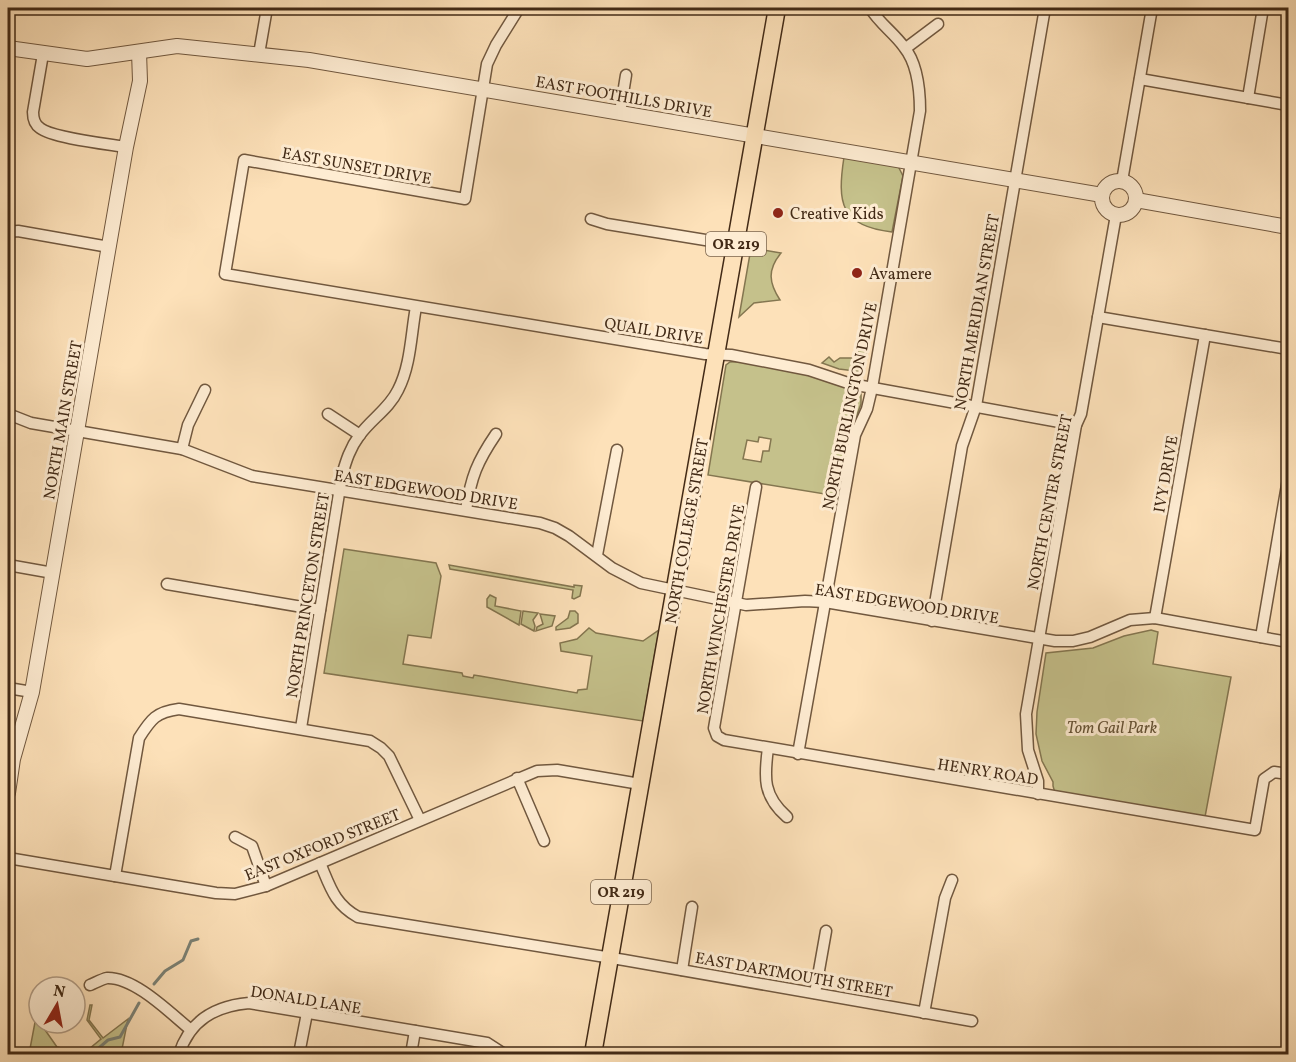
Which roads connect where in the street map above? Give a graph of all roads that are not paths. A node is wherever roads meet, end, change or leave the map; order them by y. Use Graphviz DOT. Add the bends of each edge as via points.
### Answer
graph roads {
  1 [pos="267,8"];
  2 [pos="519,8"];
  3 [pos="777,8"];
  4 [pos="870,8"];
  5 [pos="1045,8"];
  6 [pos="1152,8"];
  7 [pos="1263,8"];
  8 [pos="938,24"];
  9 [pos="8,48"];
  10 [pos="906,48"];
  11 [pos="139,52"];
  12 [pos="43,54"];
  13 [pos="259,54"];
  14 [pos="626,75"];
  15 [pos="1140,79"];
  16 [pos="483,89"];
  17 [pos="1248,98"];
  18 [pos="1288,105"];
  19 [pos="620,112"];
  20 [pos="755,134"];
  21 [pos="126,147"];
  22 [pos="911,161"];
  23 [pos="1015,180"];
  24 [pos="1122,181"];
  25 [pos="1102,195"];
  26 [pos="1136,200"];
  27 [pos="1116,214"];
  28 [pos="591,219"];
  29 [pos="1288,227"];
  30 [pos="8,232"];
  31 [pos="736,245"];
  32 [pos="109,247"];
  33 [pos="225,274"];
  34 [pos="416,307"];
  35 [pos="1098,317"];
  36 [pos="1204,335"];
  37 [pos="1288,349"];
  38 [pos="717,355"];
  39 [pos="872,388"];
  40 [pos="205,390"];
  41 [pos="976,406"];
  42 [pos="8,414"];
  43 [pos="328,414"];
  44 [pos="1076,425"];
  45 [pos="77,431"];
  46 [pos="496,434"];
  47 [pos="360,435"];
  48 [pos="182,449"];
  49 [pos="617,450"];
  50 [pos="1288,478"];
  51 [pos="756,487"];
  52 [pos="340,490"];
  53 [pos="466,510"];
  54 [pos="597,555"];
  55 [pos="8,565"];
  56 [pos="53,573"];
  57 [pos="167,584"];
  58 [pos="676,590"];
  59 [pos="825,602"];
  60 [pos="736,603"];
  61 [pos="320,610"];
  62 [pos="1155,618"];
  63 [pos="932,621"];
  64 [pos="1261,637"];
  65 [pos="1039,639"];
  66 [pos="1288,642"];
  67 [pos="8,688"];
  68 [pos="32,692"];
  69 [pos="301,728"];
  70 [pos="717,736"];
  71 [pos="768,748"];
  72 [pos="798,754"];
  73 [pos="1288,774"];
  74 [pos="517,778"];
  75 [pos="640,784"];
  76 [pos="8,793"];
  77 [pos="1038,794"];
  78 [pos="787,818"];
  79 [pos="420,820"];
  80 [pos="235,837"];
  81 [pos="544,841"];
  82 [pos="8,858"];
  83 [pos="320,863"];
  84 [pos="115,876"];
  85 [pos="952,880"];
  86 [pos="266,886"];
  87 [pos="692,907"];
  88 [pos="826,931"];
  89 [pos="609,958"];
  90 [pos="682,970"];
  91 [pos="90,985"];
  92 [pos="815,993"];
  93 [pos="307,1013"];
  94 [pos="924,1013"];
  95 [pos="972,1022"];
  96 [pos="191,1030"];
  97 [pos="416,1031"];
  98 [pos="179,1054"];
  99 [pos="299,1054"];
  100 [pos="411,1054"];
  101 [pos="504,1054"];
  102 [pos="593,1054"];
  1 -- 13 [label="street"];
  2 -- 16 [label="street" via="490,56"];
  3 -- 20 [label="main road, NORTH COLLEGE STREET / OR 219"];
  4 -- 10 [label="street, NORTH BURLINGTON DRIVE"];
  5 -- 23 [label="street, NORTH MERIDIAN STREET"];
  6 -- 15 [label="street"];
  7 -- 17 [label="street"];
  8 -- 10 [label="street"];
  9 -- 12 [label="street, EAST FOOTHILLS DRIVE"];
  10 -- 22 [label="street, NORTH BURLINGTON DRIVE" via="920,95"];
  11 -- 12 [label="street, EAST FOOTHILLS DRIVE" via="87,59"];
  11 -- 13 [label="street, EAST FOOTHILLS DRIVE" via="177,46"];
  11 -- 21 [label="street, NORTH MAIN STREET" via="140,81"];
  12 -- 21 [label="street" via="33,112 38,128"];
  13 -- 16 [label="street, EAST FOOTHILLS DRIVE"];
  14 -- 19 [label="street"];
  15 -- 17 [label="street"];
  15 -- 24 [label="street"];
  16 -- 19 [label="street, EAST FOOTHILLS DRIVE"];
  16 -- 33 [label="street, EAST SUNSET DRIVE" via="465,199 244,160"];
  17 -- 18 [label="street"];
  19 -- 20 [label="street, EAST FOOTHILLS DRIVE"];
  20 -- 22 [label="street, EAST FOOTHILLS DRIVE"];
  20 -- 31 [label="main road, NORTH COLLEGE STREET / OR 219"];
  21 -- 32 [label="street, NORTH MAIN STREET"];
  22 -- 23 [label="street, EAST FOOTHILLS DRIVE"];
  22 -- 39 [label="street, NORTH BURLINGTON DRIVE"];
  23 -- 25 [label="street, EAST FOOTHILLS DRIVE"];
  23 -- 41 [label="street, NORTH MERIDIAN STREET"];
  24 -- 25 [label="street" via="1107,185"];
  24 -- 26 [label="street" via="1134,190"];
  25 -- 27 [label="street" via="1103,205"];
  26 -- 27 [label="street" via="1131,210"];
  26 -- 29 [label="street"];
  27 -- 35 [label="street, NORTH CENTER STREET"];
  28 -- 31 [label="street"];
  30 -- 32 [label="street"];
  31 -- 38 [label="main road, NORTH COLLEGE STREET / OR 219"];
  32 -- 45 [label="street, NORTH MAIN STREET"];
  33 -- 34 [label="street, QUAIL DRIVE"];
  34 -- 38 [label="street, QUAIL DRIVE"];
  34 -- 47 [label="street, NORTH PRINCETON STREET" via="399,390"];
  35 -- 36 [label="street"];
  35 -- 44 [label="street, NORTH CENTER STREET"];
  36 -- 37 [label="street"];
  36 -- 62 [label="street, IVY DRIVE"];
  38 -- 39 [label="street, QUAIL DRIVE" via="809,370"];
  38 -- 58 [label="main road, NORTH COLLEGE STREET / OR 219"];
  39 -- 41 [label="street, QUAIL DRIVE"];
  39 -- 59 [label="street, NORTH BURLINGTON DRIVE" via="855,435"];
  40 -- 48 [label="street" via="188,425"];
  41 -- 44 [label="street, QUAIL DRIVE"];
  41 -- 63 [label="street, NORTH MERIDIAN STREET" via="963,446"];
  42 -- 45 [label="street, EAST EDGEWOOD DRIVE" via="31,423"];
  43 -- 47 [label="street"];
  44 -- 65 [label="street, NORTH CENTER STREET"];
  45 -- 48 [label="street, EAST EDGEWOOD DRIVE"];
  45 -- 56 [label="street, NORTH MAIN STREET"];
  46 -- 53 [label="street" via="472,477"];
  47 -- 52 [label="street, NORTH PRINCETON STREET" via="347,459"];
  48 -- 52 [label="street, EAST EDGEWOOD DRIVE" via="252,476"];
  49 -- 54 [label="street"];
  50 -- 64 [label="street"];
  51 -- 60 [label="street, NORTH WINCHESTER DRIVE"];
  52 -- 53 [label="street, EAST EDGEWOOD DRIVE"];
  52 -- 61 [label="street, NORTH PRINCETON STREET"];
  53 -- 54 [label="street, EAST EDGEWOOD DRIVE" via="555,528"];
  54 -- 58 [label="street, EAST EDGEWOOD DRIVE" via="629,578"];
  55 -- 56 [label="street"];
  56 -- 68 [label="street, NORTH MAIN STREET"];
  57 -- 61 [label="street"];
  58 -- 60 [label="street, EAST EDGEWOOD DRIVE"];
  58 -- 75 [label="main road, NORTH COLLEGE STREET / OR 219"];
  59 -- 60 [label="street, EAST EDGEWOOD DRIVE" via="754,606"];
  59 -- 63 [label="street, EAST EDGEWOOD DRIVE"];
  59 -- 72 [label="street, NORTH BURLINGTON DRIVE"];
  60 -- 70 [label="street, NORTH WINCHESTER DRIVE" via="714,728"];
  61 -- 69 [label="street, NORTH PRINCETON STREET"];
  62 -- 64 [label="street, EAST EDGEWOOD DRIVE"];
  62 -- 65 [label="street, EAST EDGEWOOD DRIVE" via="1130,620 1073,641"];
  63 -- 65 [label="street, EAST EDGEWOOD DRIVE"];
  64 -- 66 [label="street, EAST EDGEWOOD DRIVE"];
  65 -- 77 [label="street, NORTH CENTER STREET" via="1026,714 1028,750"];
  67 -- 68 [label="street"];
  68 -- 76 [label="street, NORTH MAIN STREET"];
  69 -- 79 [label="street" via="370,741 381,747 396,767"];
  69 -- 84 [label="street" via="179,709 155,716 139,738"];
  70 -- 71 [label="street, HENRY ROAD"];
  71 -- 72 [label="street, HENRY ROAD"];
  71 -- 78 [label="street" via="764,774 767,790"];
  72 -- 77 [label="street, HENRY ROAD"];
  73 -- 77 [label="street, HENRY ROAD" via="1274,772 1263,782 1255,831"];
  74 -- 75 [label="street, EAST OXFORD STREET" via="557,770"];
  74 -- 79 [label="street, EAST OXFORD STREET"];
  74 -- 81 [label="street"];
  75 -- 89 [label="main road, NORTH COLLEGE STREET / OR 219"];
  79 -- 83 [label="street, EAST OXFORD STREET"];
  80 -- 86 [label="street" via="252,846"];
  82 -- 84 [label="street, EAST OXFORD STREET"];
  83 -- 86 [label="street, EAST OXFORD STREET"];
  83 -- 89 [label="street, EAST DARTMOUTH STREET" via="338,902 358,917"];
  84 -- 86 [label="street, EAST OXFORD STREET" via="216,893 235,894"];
  85 -- 94 [label="street" via="945,898"];
  87 -- 90 [label="street"];
  88 -- 92 [label="street"];
  89 -- 90 [label="street, EAST DARTMOUTH STREET"];
  89 -- 102 [label="main road, NORTH COLLEGE STREET / OR 219"];
  90 -- 92 [label="street, EAST DARTMOUTH STREET"];
  91 -- 96 [label="street" via="106,978 122,981 140,990"];
  92 -- 94 [label="street, EAST DARTMOUTH STREET"];
  93 -- 96 [label="street, DONALD LANE" via="234,1005 207,1015"];
  93 -- 97 [label="street, DONALD LANE"];
  93 -- 99 [label="street"];
  94 -- 95 [label="street, EAST DARTMOUTH STREET"];
  96 -- 98 [label="street, DONALD LANE"];
  97 -- 100 [label="street"];
  97 -- 101 [label="street, DONALD LANE" via="487,1043"];
}
